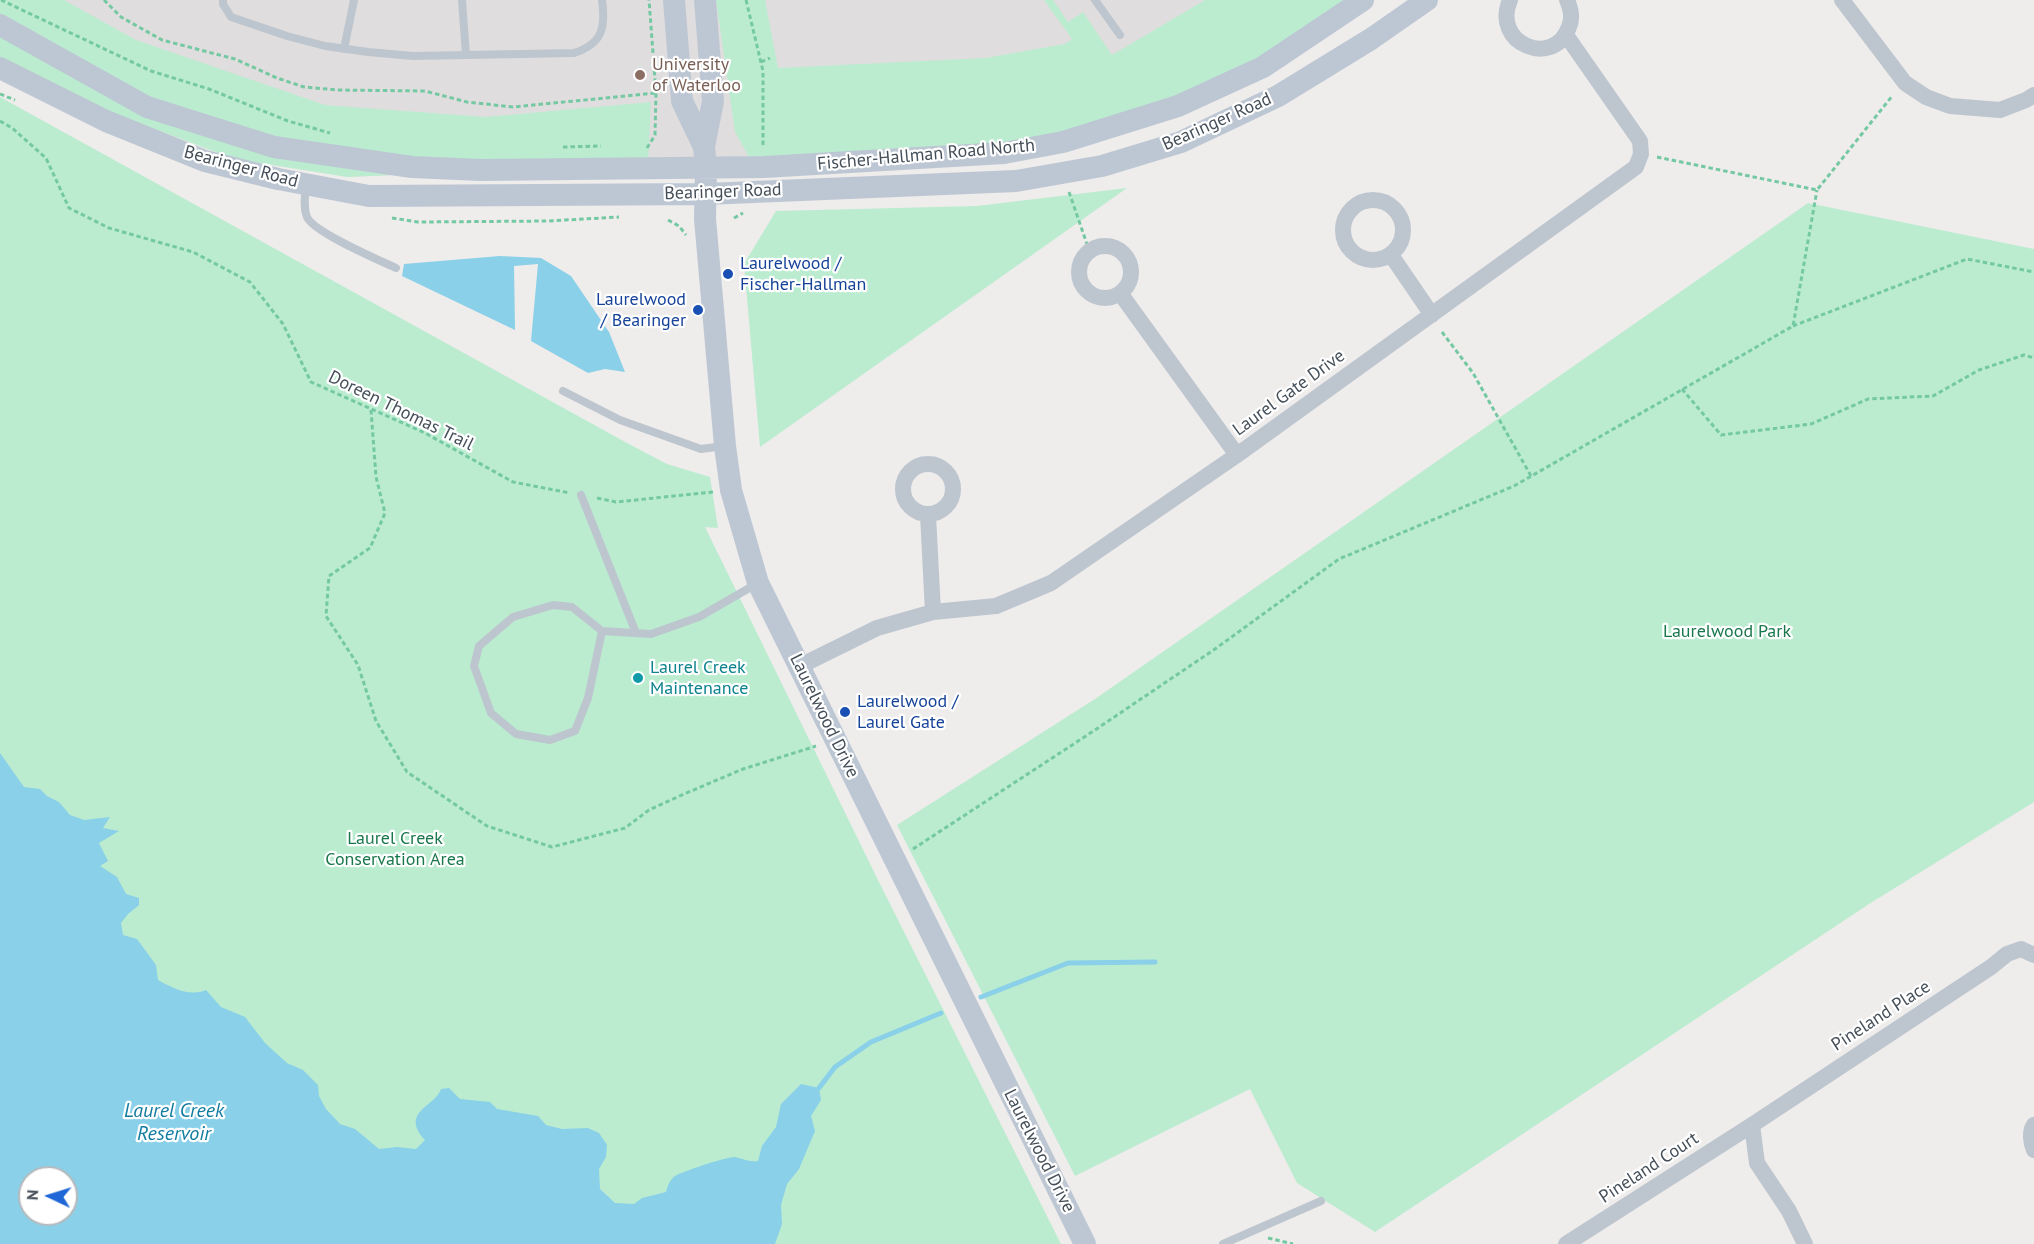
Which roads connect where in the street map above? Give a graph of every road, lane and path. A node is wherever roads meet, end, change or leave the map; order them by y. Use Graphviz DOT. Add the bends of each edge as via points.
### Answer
graph roads {
  1 [pos="1,0"];
  2 [pos="104,0"];
  3 [pos="224,0"];
  4 [pos="354,0"];
  5 [pos="462,0"];
  6 [pos="602,0"];
  7 [pos="649,0"];
  8 [pos="674,0"];
  9 [pos="705,0"];
  10 [pos="746,0"];
  11 [pos="1095,0"];
  12 [pos="1363,0"];
  13 [pos="1427,0"];
  14 [pos="1510,0"];
  15 [pos="1567,0"];
  16 [pos="1842,0"];
  17 [pos="0,25"];
  18 [pos="1120,35"];
  19 [pos="1566,35"];
  20 [pos="344,49"];
  21 [pos="466,55"];
  22 [pos="770,58"];
  23 [pos="761,62"];
  24 [pos="0,68"];
  25 [pos="1905,83"];
  26 [pos="656,93"];
  27 [pos="2034,95"];
  28 [pos="0,121"];
  29 [pos="339,135"];
  30 [pos="602,146"];
  31 [pos="560,147"];
  32 [pos="639,148"];
  33 [pos="1641,154"];
  34 [pos="705,157"];
  35 [pos="764,167"];
  36 [pos="1066,172"];
  37 [pos="306,184"];
  38 [pos="1817,190"];
  39 [pos="706,194"];
  40 [pos="1089,250"];
  41 [pos="1391,255"];
  42 [pos="396,268"];
  43 [pos="2034,272"];
  44 [pos="1120,293"];
  45 [pos="1432,315"];
  46 [pos="1793,326"];
  47 [pos="1442,332"];
  48 [pos="2034,358"];
  49 [pos="1682,389"];
  50 [pos="563,391"];
  51 [pos="725,446"];
  52 [pos="1237,454"];
  53 [pos="1531,476"];
  54 [pos="721,491"];
  55 [pos="581,495"];
  56 [pos="928,514"];
  57 [pos="758,583"];
  58 [pos="933,612"];
  59 [pos="602,631"];
  60 [pos="636,633"];
  61 [pos="800,666"];
  62 [pos="906,853"];
  63 [pos="2034,955"];
  64 [pos="1752,1125"];
  65 [pos="2034,1125"];
  66 [pos="2034,1150"];
  67 [pos="1321,1201"];
  68 [pos="1085,1244"];
  69 [pos="1223,1244"];
  70 [pos="1566,1244"];
  71 [pos="1805,1244"];
  1 -- 29 [label="path" via="151,70 288,121"];
  2 -- 26 [label="path" via="121,17 162,40 236,59 304,87 425,91 467,102 513,107"];
  3 -- 20 [label="lane" via="231,17 287,36"];
  4 -- 20 [label="lane"];
  5 -- 21 [label="lane"];
  6 -- 21 [label="lane" via="600,35 585,49"];
  7 -- 26 [label="path"];
  8 -- 34 [label="main road, Laurelwood Drive" via="682,101"];
  9 -- 34 [label="main road, Laurelwood Drive" via="713,101"];
  10 -- 23 [label="path"];
  11 -- 18 [label="lane"];
  12 -- 35 [label="main road, Fischer-Hallman Road North" via="1263,67 1178,106 1063,142 1004,153"];
  13 -- 36 [label="main road, Bearinger Road" via="1278,96 1181,142 1102,166"];
  14 -- 19 [label="street" via="1506,12 1508,27 1522,44 1548,48"];
  15 -- 19 [label="street" via="1572,13"];
  16 -- 25 [label="street"];
  17 -- 34 [label="main road, Bearinger Road" via="147,107 274,147 412,167 480,170"];
  19 -- 33 [label="street" via="1640,141"];
  20 -- 21 [label="lane" via="413,56"];
  22 -- 23 [label="path"];
  23 -- 35 [label="path"];
  24 -- 37 [label="main road, Bearinger Road" via="106,121 205,161"];
  25 -- 27 [label="street" via="1950,106 2000,110"];
  25 -- 38 [label="path"];
  26 -- 32 [label="path" via="655,135 647,148"];
  28 -- 55 [label="path, Doreen Thomas Trail" via="46,158 69,208 109,228 193,252 250,282 283,324 311,382 425,433 513,482"];
  30 -- 31 [label="path"];
  33 -- 38 [label="path"];
  33 -- 45 [label="street, Laurel Gate Drive" via="1636,167"];
  34 -- 35 [label="main road, Fischer-Hallman Road North"];
  34 -- 39 [label="main road, Laurelwood Drive"];
  36 -- 39 [label="main road, Bearinger Road" via="1016,181"];
  36 -- 40 [label="path"];
  37 -- 39 [label="main road, Bearinger Road" via="369,196"];
  37 -- 42 [label="lane" via="304,204 308,220 326,234"];
  38 -- 46 [label="path"];
  39 -- 51 [label="main road, Laurelwood Drive"];
  40 -- 44 [label="street" via="1079,265 1081,283 1094,296 1112,297"];
  40 -- 44 [label="street" via="1113,246 1126,256 1131,272"];
  41 -- 45 [label="street"];
  43 -- 46 [label="path" via="1967,260"];
  44 -- 52 [label="street"];
  45 -- 52 [label="street, Laurel Gate Drive"];
  46 -- 49 [label="path"];
  47 -- 53 [label="path" via="1473,373"];
  48 -- 49 [label="path" via="2024,355 1979,370 1933,396 1868,399 1811,424 1721,435"];
  49 -- 53 [label="path"];
  50 -- 51 [label="lane" via="620,420 701,449"];
  51 -- 57 [label="main road, Laurelwood Drive" via="731,490"];
  52 -- 58 [label="street, Laurel Gate Drive" via="1051,583 996,606"];
  53 -- 62 [label="path" via="1339,559 1197,662"];
  54 -- 55 [label="path, Doreen Thomas Trail" via="616,502"];
  55 -- 60 [label="lane"];
  56 -- 58 [label="street"];
  57 -- 60 [label="lane" via="699,617 651,634"];
  57 -- 61 [label="main road, Laurelwood Drive"];
  58 -- 61 [label="street, Laurel Gate Drive" via="877,628"];
  59 -- 59 [label="lane" via="572,607 553,605 513,617 479,646 474,666 491,713 516,734 550,740 575,731 588,698"];
  59 -- 60 [label="lane"];
  61 -- 68 [label="main road, Laurelwood Drive"];
  63 -- 64 [label="street, Pineland Place" via="2021,949 2007,954"];
  64 -- 70 [label="street, Pineland Court"];
  64 -- 71 [label="street" via="1757,1163 1789,1211"];
  65 -- 66 [label="street"];
  67 -- 69 [label="lane"];
}
